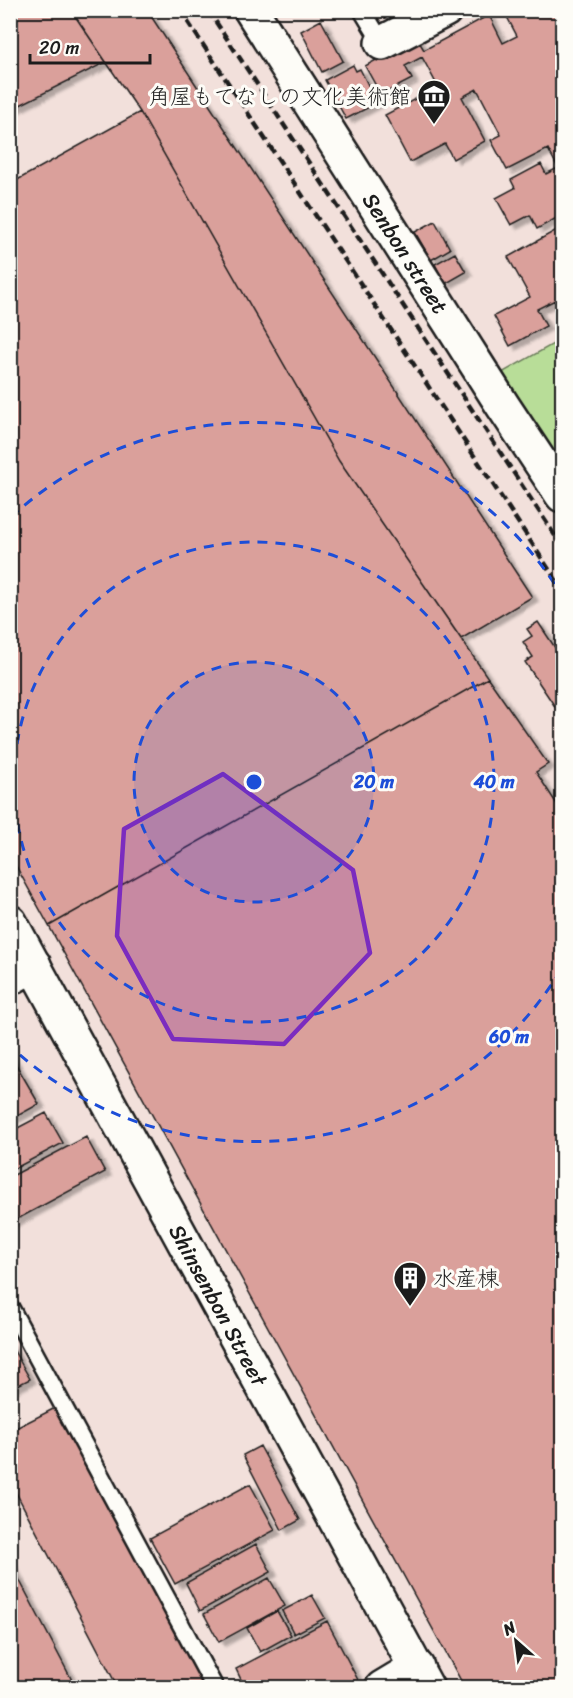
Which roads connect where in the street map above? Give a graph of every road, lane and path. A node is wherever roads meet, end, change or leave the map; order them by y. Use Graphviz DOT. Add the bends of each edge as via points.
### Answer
graph roads {
  1 [pos="250,10"];
  2 [pos="362,10"];
  3 [pos="445,10"];
  4 [pos="382,43"];
  5 [pos="562,495"];
  6 [pos="10,922"];
  7 [pos="22,971"];
  8 [pos="10,1307"];
  9 [pos="422,1677"];
  10 [pos="215,1688"];
  11 [pos="382,1688"];
  1 -- 5 [label="street, Senbon street"];
  2 -- 4 [label="lane"];
  3 -- 4 [label="street"];
  6 -- 7 [label="street, Shinsenbon Street"];
  7 -- 9 [label="street, Shinsenbon Street"];
  8 -- 10 [label="lane"];
  9 -- 11 [label="street"];
}
